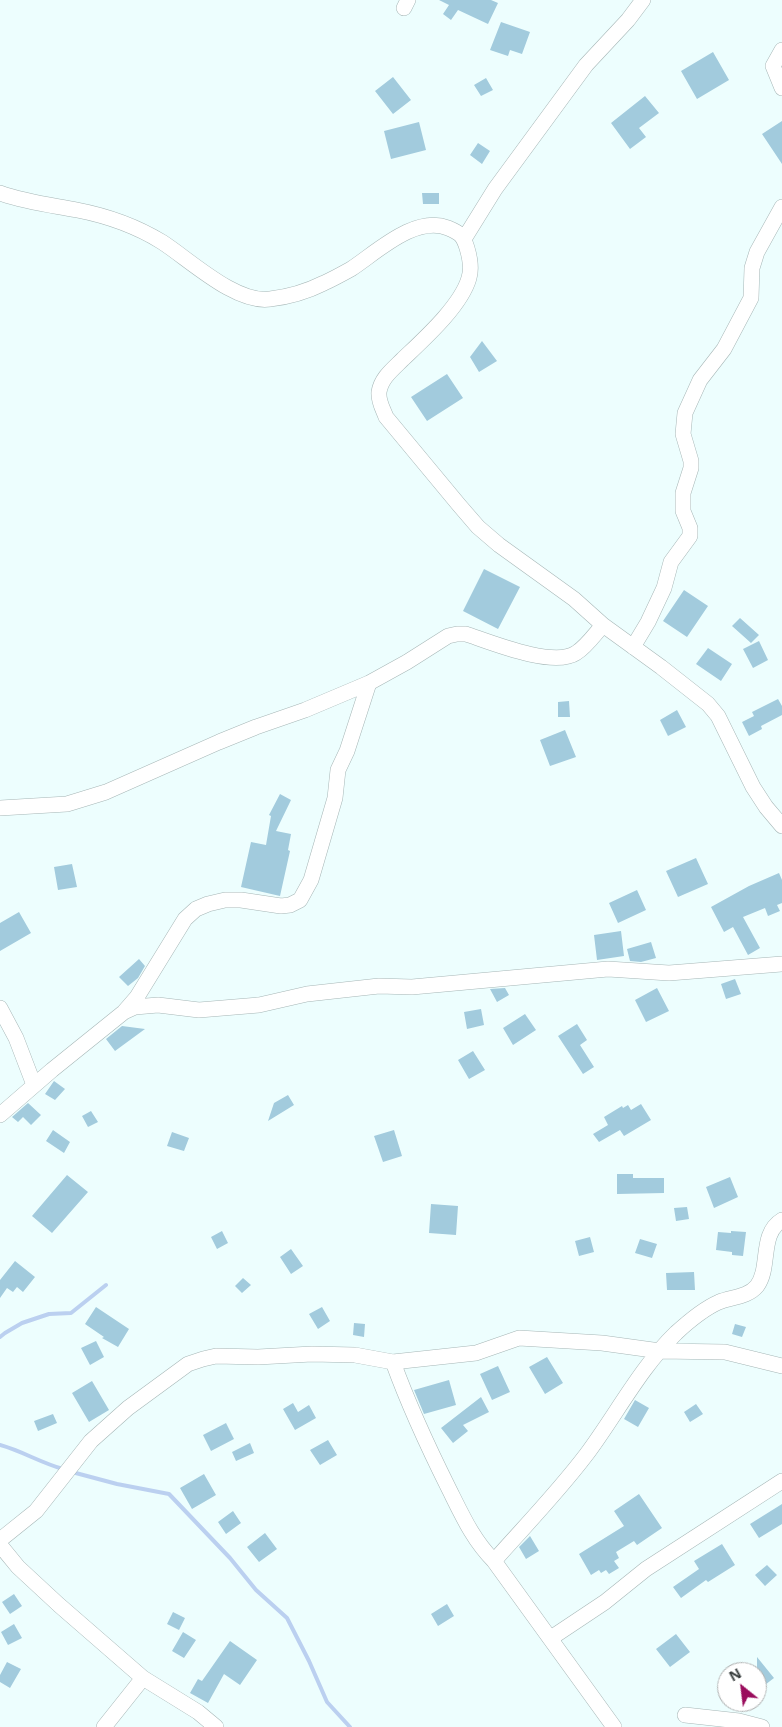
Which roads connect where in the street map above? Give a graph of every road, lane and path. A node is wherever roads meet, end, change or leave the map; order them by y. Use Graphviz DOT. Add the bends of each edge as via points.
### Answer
graph roads {
  1 [pos="643,0"];
  2 [pos="782,50"];
  3 [pos="782,88"];
  4 [pos="0,193"];
  5 [pos="782,207"];
  6 [pos="464,239"];
  7 [pos="603,625"];
  8 [pos="633,647"];
  9 [pos="369,682"];
  10 [pos="0,808"];
  11 [pos="782,826"];
  12 [pos="782,964"];
  13 [pos="0,1008"];
  14 [pos="124,1012"];
  15 [pos="34,1085"];
  16 [pos="0,1115"];
  17 [pos="782,1220"];
  18 [pos="660,1351"];
  19 [pos="393,1362"];
  20 [pos="782,1366"];
  21 [pos="782,1481"];
  22 [pos="0,1540"];
  23 [pos="0,1545"];
  24 [pos="494,1561"];
  25 [pos="551,1638"];
  26 [pos="144,1678"];
  27 [pos="685,1715"];
  28 [pos="104,1727"];
  29 [pos="216,1727"];
  30 [pos="614,1727"];
  31 [pos="762,1727"];
  1 -- 6 [label="street" via="586,65 495,189"];
  2 -- 3 [label="street" via="773,66"];
  4 -- 6 [label="street" via="136,227 232,291 268,300 323,284 419,227 442,226 458,232"];
  5 -- 8 [label="street" via="757,252 752,268 751,298 724,348 700,380 685,413 683,434 691,468 683,493 683,511 690,536 671,562 664,588"];
  6 -- 7 [label="street" via="471,260 469,278 458,300 387,374 380,386 379,400 391,424 478,527 574,599"];
  7 -- 8 [label="street"];
  7 -- 9 [label="street" via="580,650 568,657 531,655 466,634 456,634 441,639 408,662"];
  8 -- 11 [label="street" via="708,704 718,716 754,787"];
  9 -- 10 [label="street" via="228,738 106,792 67,804"];
  9 -- 14 [label="street" via="338,770 335,798 311,880 300,900 281,906 226,900 196,909 185,919 137,998"];
  12 -- 14 [label="street" via="669,973 608,969 412,987 378,986 306,994 259,1005 199,1010 158,1004"];
  13 -- 15 [label="street" via="16,1038"];
  14 -- 15 [label="street"];
  15 -- 16 [label="street"];
  17 -- 18 [label="street" via="771,1233 765,1248 762,1275 756,1287 705,1310 676,1333"];
  18 -- 19 [label="street" via="602,1343 519,1338 476,1353"];
  18 -- 20 [label="street" via="725,1352"];
  18 -- 24 [label="street" via="586,1454"];
  19 -- 22 [label="street" via="355,1355 312,1354 216,1356 188,1364 128,1408 92,1441 36,1511"];
  19 -- 24 [label="street" via="425,1440 472,1534"];
  21 -- 25 [label="street" via="646,1569 605,1602"];
  23 -- 26 [label="street" via="18,1567 59,1605"];
  24 -- 25 [label="street"];
  25 -- 30 [label="street"];
  26 -- 28 [label="street"];
  26 -- 29 [label="street"];
  27 -- 31 [label="street"];
}
